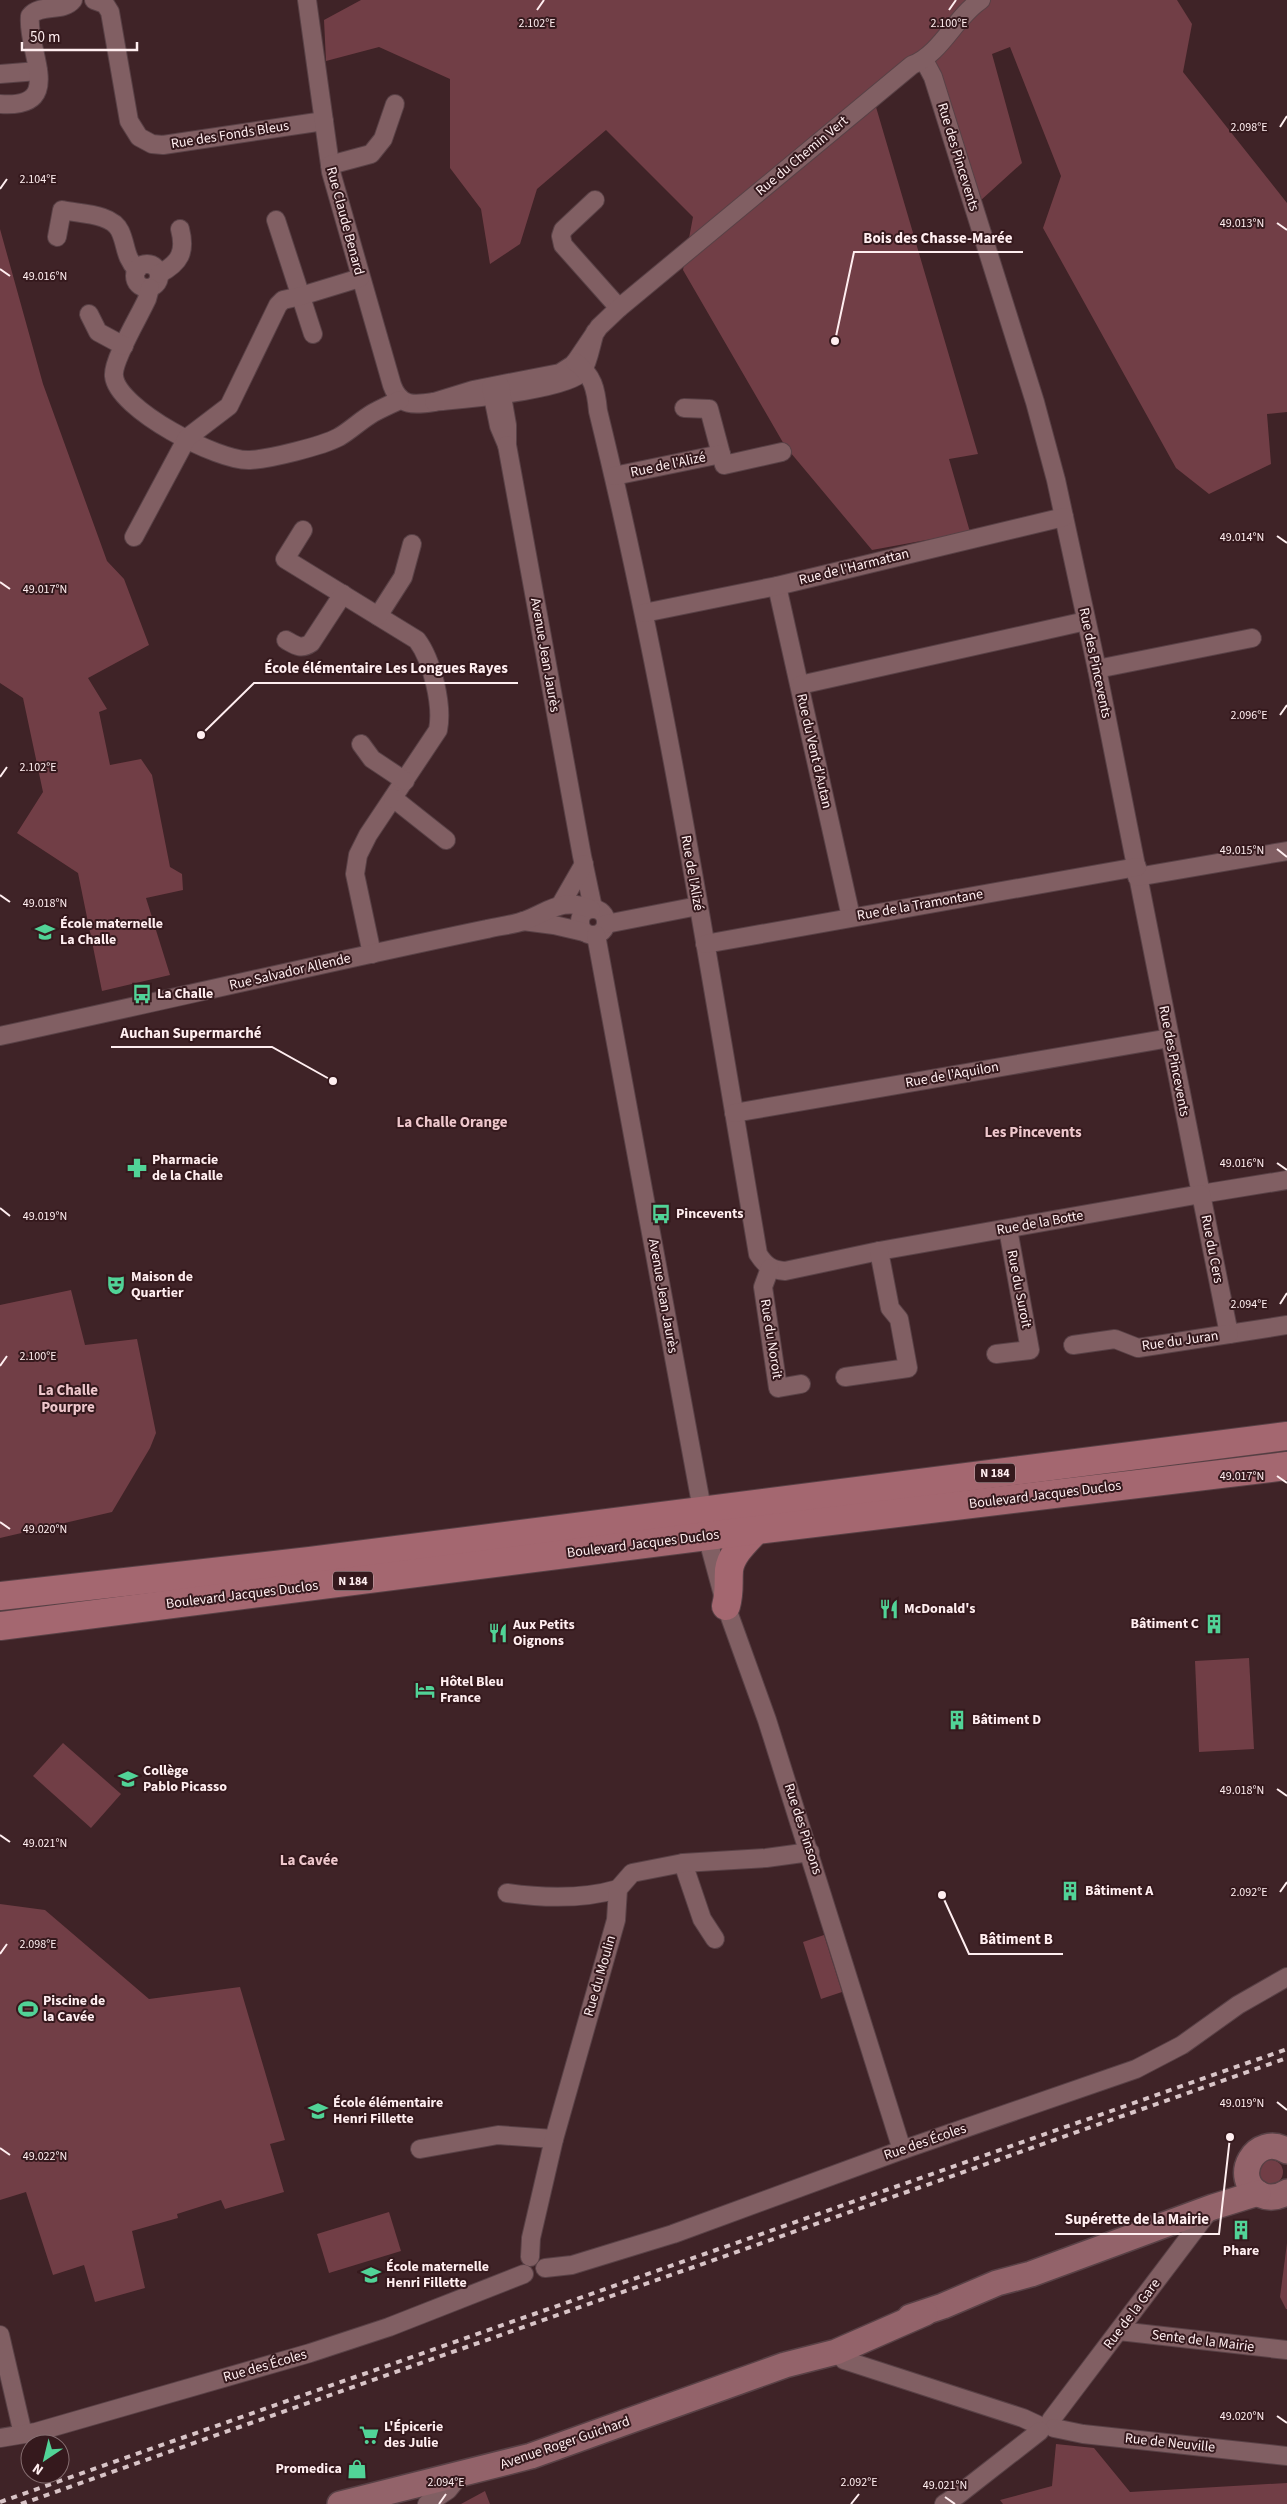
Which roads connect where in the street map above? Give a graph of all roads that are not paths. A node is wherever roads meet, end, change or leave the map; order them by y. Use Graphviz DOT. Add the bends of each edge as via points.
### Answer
graph roads {
  1 [pos="73,0"];
  2 [pos="94,0"];
  3 [pos="307,0"];
  4 [pos="981,0"];
  5 [pos="924,60"];
  6 [pos="38,71"];
  7 [pos="0,74"];
  8 [pos="0,104"];
  9 [pos="395,104"];
  10 [pos="324,120"];
  11 [pos="330,165"];
  12 [pos="595,200"];
  13 [pos="276,220"];
  14 [pos="180,229"];
  15 [pos="57,237"];
  16 [pos="360,278"];
  17 [pos="155,281"];
  18 [pos="301,296"];
  19 [pos="619,308"];
  20 [pos="89,314"];
  21 [pos="313,334"];
  22 [pos="124,346"];
  23 [pos="576,369"];
  24 [pos="497,390"];
  25 [pos="400,400"];
  26 [pos="684,408"];
  27 [pos="187,438"];
  28 [pos="782,452"];
  29 [pos="721,454"];
  30 [pos="614,476"];
  31 [pos="1064,517"];
  32 [pos="303,530"];
  33 [pos="134,537"];
  34 [pos="412,544"];
  35 [pos="778,586"];
  36 [pos="343,594"];
  37 [pos="644,613"];
  38 [pos="378,616"];
  39 [pos="1086,621"];
  40 [pos="1252,638"];
  41 [pos="286,640"];
  42 [pos="1097,669"];
  43 [pos="800,686"];
  44 [pos="360,744"];
  45 [pos="405,781"];
  46 [pos="393,798"];
  47 [pos="446,840"];
  48 [pos="1287,851"];
  49 [pos="584,864"];
  50 [pos="1137,872"];
  51 [pos="561,904"];
  52 [pos="698,906"];
  53 [pos="592,909"];
  54 [pos="851,917"];
  55 [pos="522,921"];
  56 [pos="596,930"];
  57 [pos="705,944"];
  58 [pos="372,954"];
  59 [pos="0,1036"];
  60 [pos="1170,1038"];
  61 [pos="734,1113"];
  62 [pos="1287,1180"];
  63 [pos="1201,1194"];
  64 [pos="1008,1229"];
  65 [pos="879,1251"];
  66 [pos="770,1268"];
  67 [pos="1287,1325"];
  68 [pos="1229,1334"];
  69 [pos="1073,1345"];
  70 [pos="996,1354"];
  71 [pos="845,1377"];
  72 [pos="801,1384"];
  73 [pos="1287,1436"];
  74 [pos="1287,1466"];
  75 [pos="699,1511"];
  76 [pos="756,1530"];
  77 [pos="0,1596"];
  78 [pos="726,1606"];
  79 [pos="0,1626"];
  80 [pos="810,1852"];
  81 [pos="683,1863"];
  82 [pos="618,1889"];
  83 [pos="507,1893"];
  84 [pos="715,1939"];
  85 [pos="1287,1977"];
  86 [pos="554,2139"];
  87 [pos="1284,2145"];
  88 [pos="420,2149"];
  89 [pos="902,2150"];
  90 [pos="1253,2187"];
  91 [pos="1287,2192"];
  92 [pos="1213,2207"];
  93 [pos="527,2265"];
  94 [pos="934,2310"];
  95 [pos="1119,2331"];
  96 [pos="863,2332"];
  97 [pos="0,2335"];
  98 [pos="1287,2350"];
  99 [pos="838,2351"];
  100 [pos="785,2365"];
  101 [pos="1046,2426"];
  102 [pos="23,2434"];
  103 [pos="20,2435"];
  104 [pos="0,2438"];
  105 [pos="1287,2456"];
  106 [pos="460,2475"];
  107 [pos="340,2504"];
  108 [pos="427,2504"];
  109 [pos="944,2504"];
  1 -- 6 [label="street" via="69,5 39,10 30,16"];
  2 -- 10 [label="street, Rue des Fonds Bleus" via="105,4 110,12 129,121 139,137 152,144 163,145"];
  3 -- 10 [label="street, Rue Claude Benard"];
  4 -- 5 [label="street, Rue du Chemin Vert" via="970,7"];
  5 -- 19 [label="street, Rue du Chemin Vert" via="912,65"];
  5 -- 31 [label="street, Rue des Pincevents" via="933,77 1035,402"];
  6 -- 7 [label="street"];
  6 -- 8 [label="street" via="39,85 33,98 19,105"];
  9 -- 11 [label="street" via="383,139 372,154"];
  10 -- 11 [label="street, Rue Claude Benard"];
  11 -- 16 [label="street, Rue Claude Benard"];
  12 -- 19 [label="street" via="563,230 563,245"];
  13 -- 18 [label="street"];
  14 -- 17 [label="street" via="184,243 182,252 177,262"];
  15 -- 17 [label="street" via="62,210 110,220 120,230 127,258 137,270 137,283 145,288"];
  16 -- 18 [label="street"];
  16 -- 25 [label="street, Rue Claude Benard" via="392,385"];
  17 -- 22 [label="street"];
  18 -- 21 [label="street"];
  18 -- 27 [label="street" via="283,300 278,305 229,406"];
  19 -- 23 [label="street, Rue du Chemin Vert" via="595,332"];
  20 -- 22 [label="street" via="98,332"];
  22 -- 27 [label="street" via="114,367 116,384 122,395 139,410"];
  23 -- 24 [label="street" via="561,383"];
  23 -- 30 [label="street, Rue de l'Alizé" via="598,410"];
  24 -- 25 [label="street" via="413,405"];
  24 -- 49 [label="street, Avenue Jean Jaurès" via="499,426 507,445"];
  25 -- 27 [label="street" via="373,413 329,442 266,458 232,459"];
  26 -- 29 [label="street, Rue de l'Alizé" via="709,409"];
  27 -- 33 [label="street"];
  28 -- 29 [label="street, Rue de l'Alizé" via="724,465"];
  29 -- 30 [label="street, Rue de l'Alizé"];
  30 -- 37 [label="street, Rue de l'Alizé"];
  31 -- 35 [label="street, Rue de l'Harmattan"];
  31 -- 39 [label="street, Rue des Pincevents"];
  32 -- 36 [label="street" via="285,559"];
  34 -- 38 [label="street" via="403,577"];
  35 -- 37 [label="street, Rue de l'Harmattan"];
  35 -- 43 [label="street, Rue du Vent d'Autan"];
  36 -- 38 [label="street"];
  36 -- 41 [label="street" via="310,643 298,647"];
  37 -- 52 [label="street, Rue de l'Alizé"];
  38 -- 45 [label="street" via="418,640 426,652 440,710 438,730"];
  39 -- 42 [label="street, Rue des Pincevents"];
  39 -- 43 [label="street"];
  40 -- 42 [label="street"];
  42 -- 50 [label="street, Rue des Pincevents"];
  43 -- 54 [label="street, Rue du Vent d'Autan"];
  44 -- 45 [label="street" via="372,759"];
  45 -- 46 [label="street"];
  46 -- 47 [label="street"];
  46 -- 58 [label="street" via="368,835 356,868"];
  48 -- 50 [label="street, Rue de la Tramontane"];
  49 -- 51 [label="street"];
  49 -- 53 [label="street, Avenue Jean Jaurès"];
  50 -- 54 [label="street, Rue de la Tramontane"];
  50 -- 60 [label="street, Rue des Pincevents"];
  51 -- 53 [label="street" via="578,904"];
  51 -- 55 [label="street, Rue Salvador Allende"];
  52 -- 56 [label="street"];
  52 -- 57 [label="street, Rue de l'Alizé"];
  53 -- 56 [label="street" via="603,913"];
  54 -- 57 [label="street, Rue de la Tramontane"];
  55 -- 56 [label="street, Rue Salvador Allende"];
  55 -- 58 [label="street, Rue Salvador Allende"];
  56 -- 75 [label="street, Avenue Jean Jaurès"];
  57 -- 61 [label="street, Rue de l'Alizé"];
  58 -- 59 [label="street, Rue Salvador Allende"];
  60 -- 61 [label="street, Rue de l'Aquilon"];
  60 -- 63 [label="street, Rue des Pincevents"];
  61 -- 66 [label="street, Rue de l'Alizé" via="758,1254"];
  62 -- 63 [label="street"];
  63 -- 64 [label="street, Rue de la Botte"];
  63 -- 68 [label="street, Rue du Cers"];
  64 -- 65 [label="street, Rue de la Botte"];
  64 -- 70 [label="street, Rue du Suroit" via="1030,1350"];
  65 -- 66 [label="street, Rue de la Botte" via="785,1271"];
  65 -- 71 [label="street" via="890,1308 899,1319 908,1368"];
  66 -- 72 [label="street, Rue du Noroit" via="763,1287 778,1388"];
  67 -- 68 [label="street"];
  68 -- 69 [label="street, Rue du Juran" via="1138,1348 1115,1339"];
  73 -- 75 [label="main road, Boulevard Jacques Duclos / N 184"];
  74 -- 76 [label="main road, Boulevard Jacques Duclos / N 184"];
  75 -- 76 [label="main road, Boulevard Jacques Duclos / N 184"];
  75 -- 77 [label="main road, Boulevard Jacques Duclos / N 184" via="310,1561"];
  75 -- 78 [label="street, Rue des Pinsons"];
  75 -- 79 [label="main road, Boulevard Jacques Duclos / N 184" via="642,1544"];
  76 -- 78 [label="main road" via="732,1560"];
  78 -- 80 [label="street, Rue des Pinsons" via="757,1689"];
  80 -- 81 [label="street"];
  80 -- 89 [label="street, Rue des Pinsons"];
  81 -- 82 [label="street" via="632,1873"];
  81 -- 84 [label="street" via="702,1919"];
  82 -- 83 [label="street" via="604,1893 532,1897"];
  82 -- 86 [label="street, Rue du Moulin" via="616,1920"];
  85 -- 89 [label="street, Rue des Écoles" via="1238,2005 1182,2045 1136,2069"];
  86 -- 88 [label="street" via="498,2135"];
  86 -- 93 [label="street, Rue du Moulin"];
  87 -- 90 [label="main road" via="1262,2148 1250,2158 1247,2166"];
  89 -- 93 [label="street, Rue des Écoles" via="673,2234 572,2265 545,2268 544,2274 538,2278 529,2278"];
  90 -- 91 [label="main road, Avenue Roger Guichard" via="1274,2197"];
  90 -- 92 [label="main road, Avenue Roger Guichard"];
  92 -- 94 [label="main road, Avenue Roger Guichard" via="997,2283"];
  92 -- 95 [label="street, Rue de la Gare"];
  93 -- 102 [label="street, Rue des Écoles" via="389,2326 310,2353"];
  94 -- 96 [label="main road, Avenue Roger Guichard"];
  94 -- 99 [label="main road, Avenue Roger Guichard"];
  95 -- 98 [label="street, Sente de la Mairie"];
  95 -- 101 [label="street, Rue de la Gare"];
  96 -- 99 [label="main road" via="838,2344"];
  96 -- 100 [label="main road, Avenue Roger Guichard" via="833,2339"];
  97 -- 102 [label="street"];
  99 -- 100 [label="main road, Avenue Roger Guichard"];
  99 -- 101 [label="street, Rue de Neuville" via="844,2360"];
  100 -- 106 [label="main road, Avenue Roger Guichard" via="531,2456"];
  101 -- 105 [label="street, Rue de Neuville" via="1083,2434"];
  101 -- 109 [label="street, Rue de la Gare"];
  103 -- 104 [label="street, Rue des Écoles"];
  106 -- 107 [label="main road, Avenue Roger Guichard"];
  106 -- 108 [label="street" via="448,2490"];
}
